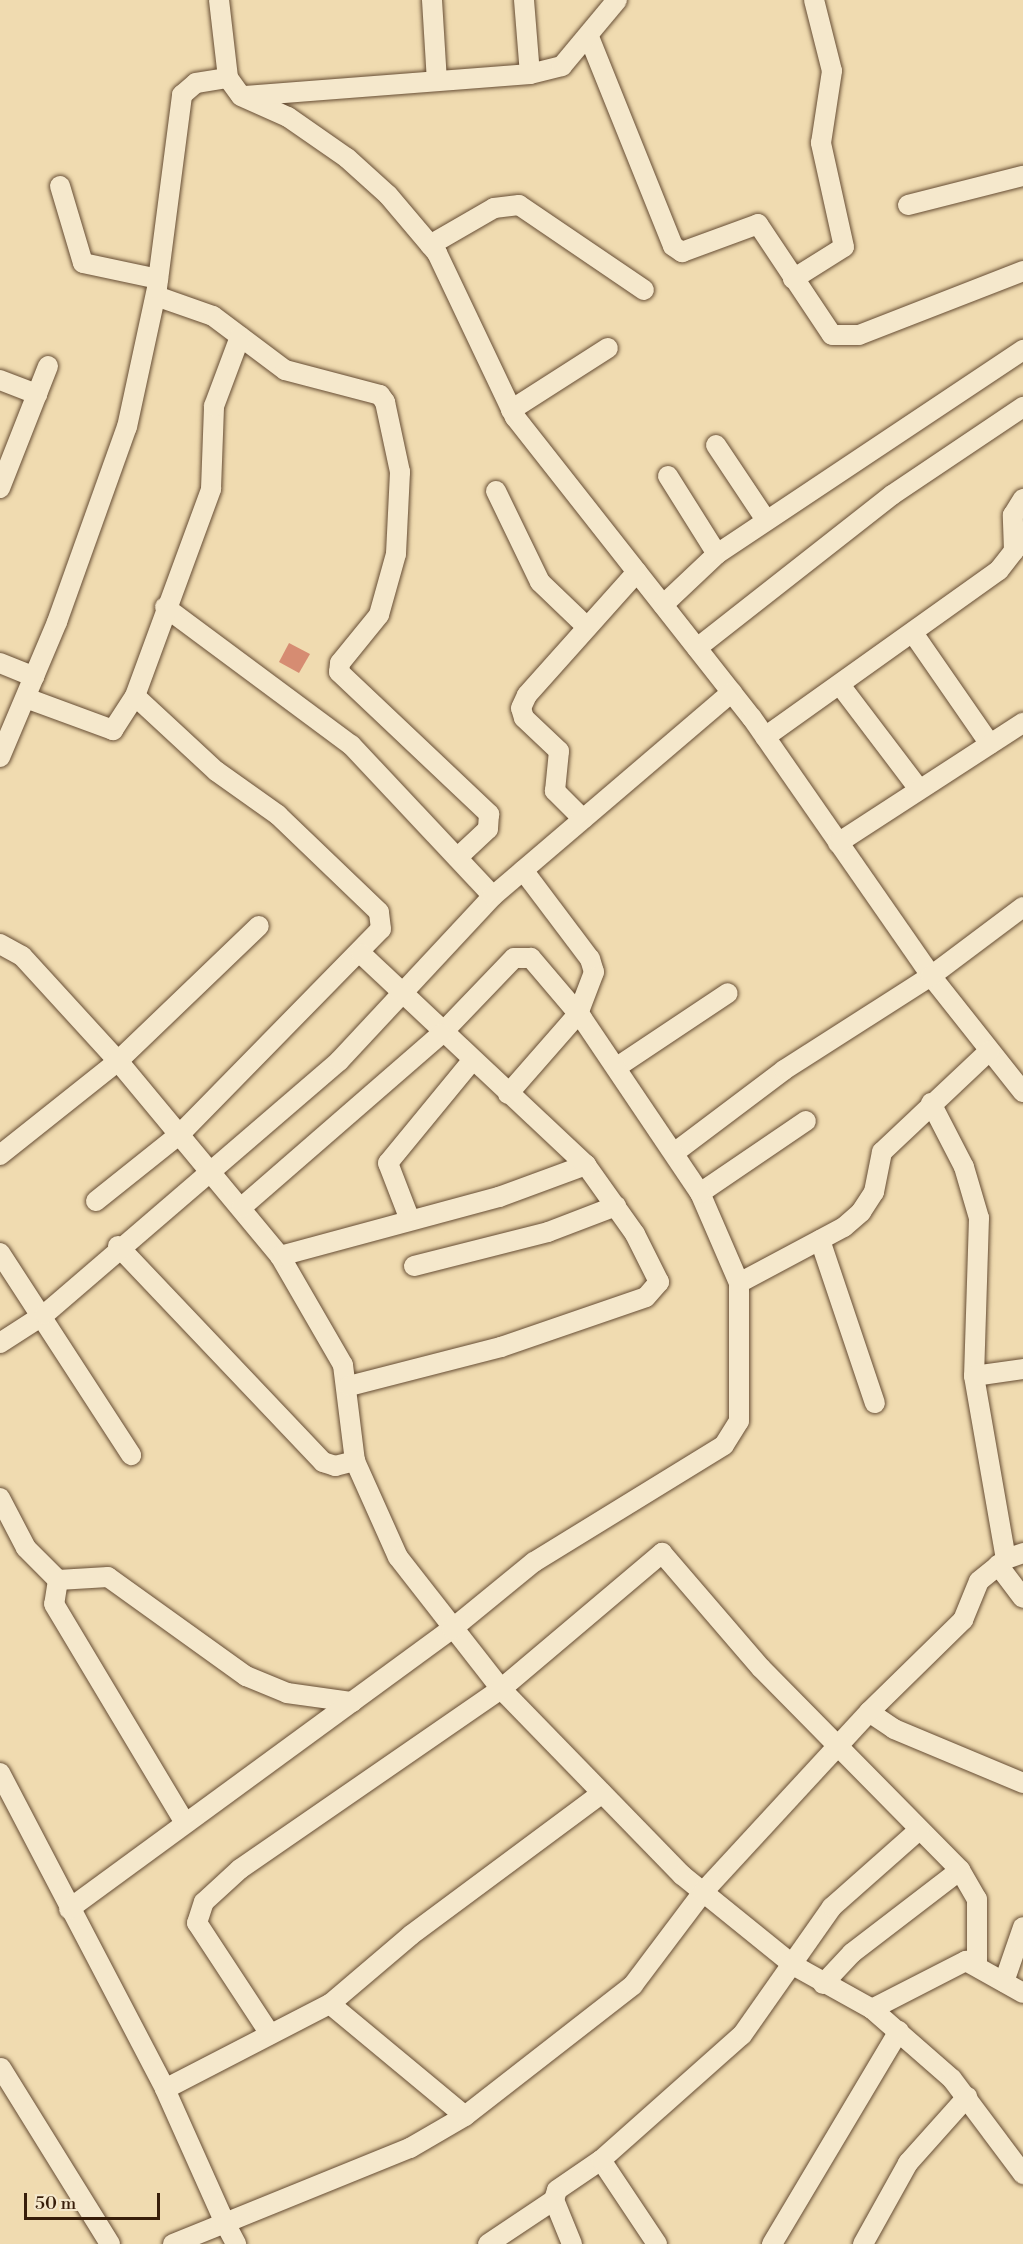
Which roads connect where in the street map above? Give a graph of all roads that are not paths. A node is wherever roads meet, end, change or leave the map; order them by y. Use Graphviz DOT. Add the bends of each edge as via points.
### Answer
graph roads {
  1 [pos="219,0"];
  2 [pos="432,0"];
  3 [pos="524,0"];
  4 [pos="617,0"];
  5 [pos="814,0"];
  6 [pos="589,38"];
  7 [pos="530,74"];
  8 [pos="228,78"];
  9 [pos="437,81"];
  10 [pos="241,96"];
  11 [pos="1023,176"];
  12 [pos="60,186"];
  13 [pos="908,205"];
  14 [pos="430,245"];
  15 [pos="1023,271"];
  16 [pos="793,279"];
  17 [pos="157,288"];
  18 [pos="644,290"];
  19 [pos="240,337"];
  20 [pos="608,348"];
  21 [pos="1023,350"];
  22 [pos="48,366"];
  23 [pos="0,380"];
  24 [pos="37,394"];
  25 [pos="1023,407"];
  26 [pos="511,410"];
  27 [pos="716,445"];
  28 [pos="668,476"];
  29 [pos="0,488"];
  30 [pos="496,491"];
  31 [pos="1023,499"];
  32 [pos="766,520"];
  33 [pos="717,554"];
  34 [pos="638,572"];
  35 [pos="663,605"];
  36 [pos="165,607"];
  37 [pos="587,627"];
  38 [pos="913,633"];
  39 [pos="697,648"];
  40 [pos="0,663"];
  41 [pos="34,677"];
  42 [pos="840,685"];
  43 [pos="732,692"];
  44 [pos="135,696"];
  45 [pos="26,698"];
  46 [pos="1023,723"];
  47 [pos="765,737"];
  48 [pos="990,744"];
  49 [pos="2,748"];
  50 [pos="919,789"];
  51 [pos="583,819"];
  52 [pos="838,843"];
  53 [pos="457,858"];
  54 [pos="523,870"];
  55 [pos="493,896"];
  56 [pos="1023,907"];
  57 [pos="259,926"];
  58 [pos="0,944"];
  59 [pos="361,954"];
  60 [pos="931,976"];
  61 [pos="728,993"];
  62 [pos="402,996"];
  63 [pos="578,1014"];
  64 [pos="441,1034"];
  65 [pos="989,1051"];
  66 [pos="118,1061"];
  67 [pos="471,1062"];
  68 [pos="617,1067"];
  69 [pos="1023,1092"];
  70 [pos="508,1094"];
  71 [pos="931,1102"];
  72 [pos="806,1121"];
  73 [pos="180,1134"];
  74 [pos="675,1153"];
  75 [pos="0,1155"];
  76 [pos="586,1165"];
  77 [pos="212,1173"];
  78 [pos="699,1193"];
  79 [pos="96,1201"];
  80 [pos="616,1206"];
  81 [pos="242,1207"];
  82 [pos="410,1220"];
  83 [pos="820,1240"];
  84 [pos="118,1246"];
  85 [pos="0,1253"];
  86 [pos="280,1256"];
  87 [pos="414,1266"];
  88 [pos="739,1283"];
  89 [pos="41,1316"];
  90 [pos="0,1343"];
  91 [pos="1023,1369"];
  92 [pos="974,1376"];
  93 [pos="349,1386"];
  94 [pos="875,1403"];
  95 [pos="131,1455"];
  96 [pos="355,1461"];
  97 [pos="0,1498"];
  98 [pos="1009,1559"];
  99 [pos="58,1580"];
  100 [pos="1023,1598"];
  101 [pos="452,1629"];
  102 [pos="501,1689"];
  103 [pos="352,1702"];
  104 [pos="868,1712"];
  105 [pos="838,1745"];
  106 [pos="0,1773"];
  107 [pos="1023,1783"];
  108 [pos="602,1793"];
  109 [pos="7,1801"];
  110 [pos="185,1823"];
  111 [pos="920,1830"];
  112 [pos="960,1870"];
  113 [pos="703,1892"];
  114 [pos="69,1909"];
  115 [pos="1023,1927"];
  116 [pos="793,1965"];
  117 [pos="977,1965"];
  118 [pos="1004,1982"];
  119 [pos="823,1984"];
  120 [pos="1023,1993"];
  121 [pos="330,2004"];
  122 [pos="872,2010"];
  123 [pos="899,2031"];
  124 [pos="270,2034"];
  125 [pos="2,2068"];
  126 [pos="165,2089"];
  127 [pos="967,2097"];
  128 [pos="465,2116"];
  129 [pos="601,2160"];
  130 [pos="1023,2174"];
  131 [pos="554,2200"];
  132 [pos="225,2223"];
  133 [pos="110,2244"];
  134 [pos="173,2244"];
  135 [pos="236,2244"];
  136 [pos="488,2244"];
  137 [pos="572,2244"];
  138 [pos="657,2244"];
  139 [pos="772,2244"];
  140 [pos="863,2244"];
  1 -- 8 [label="street"];
  2 -- 9 [label="street"];
  3 -- 7 [label="street"];
  4 -- 6 [label="street"];
  5 -- 16 [label="street" via="832,71 821,142 844,247"];
  6 -- 7 [label="street" via="562,66"];
  6 -- 16 [label="street" via="673,246 682,252 758,224"];
  7 -- 9 [label="street"];
  8 -- 10 [label="street"];
  8 -- 17 [label="street" via="196,82 182,95"];
  9 -- 10 [label="street"];
  10 -- 14 [label="street" via="288,117 347,158"];
  11 -- 13 [label="street"];
  12 -- 17 [label="street" via="83,263"];
  14 -- 18 [label="street" via="494,208 519,205"];
  14 -- 26 [label="street"];
  15 -- 16 [label="street" via="859,335 843,336 823,328"];
  17 -- 19 [label="street" via="213,316"];
  17 -- 41 [label="street" via="127,427"];
  19 -- 36 [label="street" via="214,406 212,489"];
  19 -- 53 [label="street" via="297,376 380,395 385,402 400,472 396,554 379,615 340,663 339,672 489,814 488,829"];
  20 -- 26 [label="street"];
  21 -- 32 [label="street"];
  22 -- 24 [label="street"];
  23 -- 24 [label="street"];
  24 -- 29 [label="street"];
  25 -- 39 [label="street" via="892,495"];
  26 -- 34 [label="street"];
  27 -- 32 [label="street"];
  28 -- 33 [label="street"];
  30 -- 37 [label="street" via="540,582"];
  31 -- 38 [label="street" via="1013,515 1015,544 1009,559"];
  32 -- 33 [label="street"];
  33 -- 35 [label="street"];
  34 -- 35 [label="street"];
  34 -- 37 [label="street"];
  35 -- 39 [label="street"];
  36 -- 44 [label="street"];
  36 -- 53 [label="street" via="351,745"];
  37 -- 51 [label="street" via="527,694 521,708 524,718 560,751 555,791"];
  38 -- 42 [label="street"];
  38 -- 48 [label="street"];
  39 -- 43 [label="street"];
  40 -- 41 [label="street"];
  41 -- 45 [label="street"];
  42 -- 47 [label="street"];
  42 -- 50 [label="street"];
  43 -- 47 [label="street"];
  43 -- 51 [label="street"];
  44 -- 45 [label="street" via="112,730"];
  44 -- 59 [label="street" via="216,771 278,815 379,912 381,929"];
  45 -- 49 [label="street"];
  46 -- 48 [label="street"];
  47 -- 52 [label="street"];
  48 -- 50 [label="street"];
  50 -- 52 [label="street"];
  51 -- 54 [label="street"];
  52 -- 60 [label="street"];
  53 -- 55 [label="street"];
  54 -- 55 [label="street"];
  54 -- 63 [label="street" via="593,965"];
  55 -- 62 [label="street"];
  56 -- 60 [label="street"];
  57 -- 66 [label="street"];
  58 -- 66 [label="street" via="22,956"];
  59 -- 62 [label="street"];
  59 -- 73 [label="street"];
  60 -- 65 [label="street"];
  60 -- 74 [label="street" via="794,1063"];
  61 -- 68 [label="street"];
  62 -- 64 [label="street"];
  62 -- 77 [label="street" via="339,1061"];
  63 -- 64 [label="street" via="537,963 523,955 514,958"];
  63 -- 68 [label="street"];
  63 -- 70 [label="street"];
  64 -- 67 [label="street"];
  64 -- 81 [label="street"];
  65 -- 69 [label="street"];
  65 -- 71 [label="street"];
  66 -- 73 [label="street"];
  66 -- 75 [label="street"];
  67 -- 70 [label="street"];
  67 -- 82 [label="street" via="388,1163"];
  68 -- 74 [label="street"];
  70 -- 76 [label="street"];
  71 -- 83 [label="street" via="882,1152 874,1192 866,1206"];
  71 -- 92 [label="street" via="964,1167 979,1218"];
  72 -- 78 [label="street"];
  73 -- 77 [label="street"];
  73 -- 79 [label="street"];
  74 -- 78 [label="street"];
  76 -- 80 [label="street"];
  76 -- 82 [label="street" via="499,1197"];
  77 -- 81 [label="street"];
  77 -- 84 [label="street"];
  78 -- 88 [label="street"];
  80 -- 87 [label="street" via="548,1232"];
  80 -- 93 [label="street" via="655,1270 656,1290 501,1347"];
  81 -- 86 [label="street"];
  82 -- 86 [label="street"];
  83 -- 88 [label="street"];
  83 -- 94 [label="street"];
  84 -- 89 [label="street"];
  84 -- 96 [label="street" via="323,1462 335,1466"];
  85 -- 89 [label="street"];
  86 -- 93 [label="street" via="343,1365"];
  88 -- 101 [label="street" via="743,1355 739,1420 731,1438 534,1562"];
  89 -- 90 [label="street"];
  89 -- 95 [label="street"];
  91 -- 92 [label="street"];
  92 -- 98 [label="street"];
  93 -- 96 [label="street"];
  96 -- 101 [label="street" via="398,1557"];
  97 -- 99 [label="street" via="27,1548"];
  98 -- 100 [label="street"];
  98 -- 104 [label="street" via="979,1581 963,1620"];
  99 -- 103 [label="street" via="108,1577 246,1676 287,1693"];
  99 -- 110 [label="street" via="54,1604"];
  101 -- 102 [label="street"];
  101 -- 103 [label="street"];
  102 -- 105 [label="street" via="662,1553 761,1668"];
  102 -- 108 [label="street"];
  102 -- 124 [label="street" via="240,1869 204,1902 197,1923"];
  103 -- 110 [label="street"];
  104 -- 105 [label="street"];
  104 -- 107 [label="street" via="894,1729"];
  105 -- 111 [label="street"];
  105 -- 113 [label="street"];
  106 -- 109 [label="street"];
  108 -- 113 [label="street"];
  108 -- 121 [label="street" via="404,1940"];
  109 -- 114 [label="street"];
  110 -- 114 [label="street"];
  111 -- 112 [label="street"];
  111 -- 116 [label="street" via="837,1901"];
  112 -- 117 [label="street" via="977,1899"];
  112 -- 119 [label="street" via="852,1953"];
  113 -- 116 [label="street"];
  113 -- 128 [label="street" via="633,1985"];
  114 -- 126 [label="street"];
  115 -- 118 [label="street"];
  116 -- 119 [label="street"];
  116 -- 129 [label="street" via="742,2035"];
  117 -- 118 [label="street"];
  117 -- 122 [label="street" via="956,1964"];
  118 -- 120 [label="street"];
  119 -- 122 [label="street"];
  121 -- 124 [label="street"];
  121 -- 128 [label="street"];
  122 -- 123 [label="street"];
  123 -- 127 [label="street"];
  123 -- 139 [label="street"];
  124 -- 126 [label="street"];
  125 -- 133 [label="street"];
  126 -- 132 [label="street"];
  127 -- 130 [label="street"];
  127 -- 140 [label="street" via="908,2163"];
  128 -- 132 [label="street" via="375,2165"];
  129 -- 131 [label="street" via="560,2187"];
  129 -- 138 [label="street"];
  131 -- 136 [label="street"];
  131 -- 137 [label="street"];
  132 -- 134 [label="street"];
  132 -- 135 [label="street"];
}
